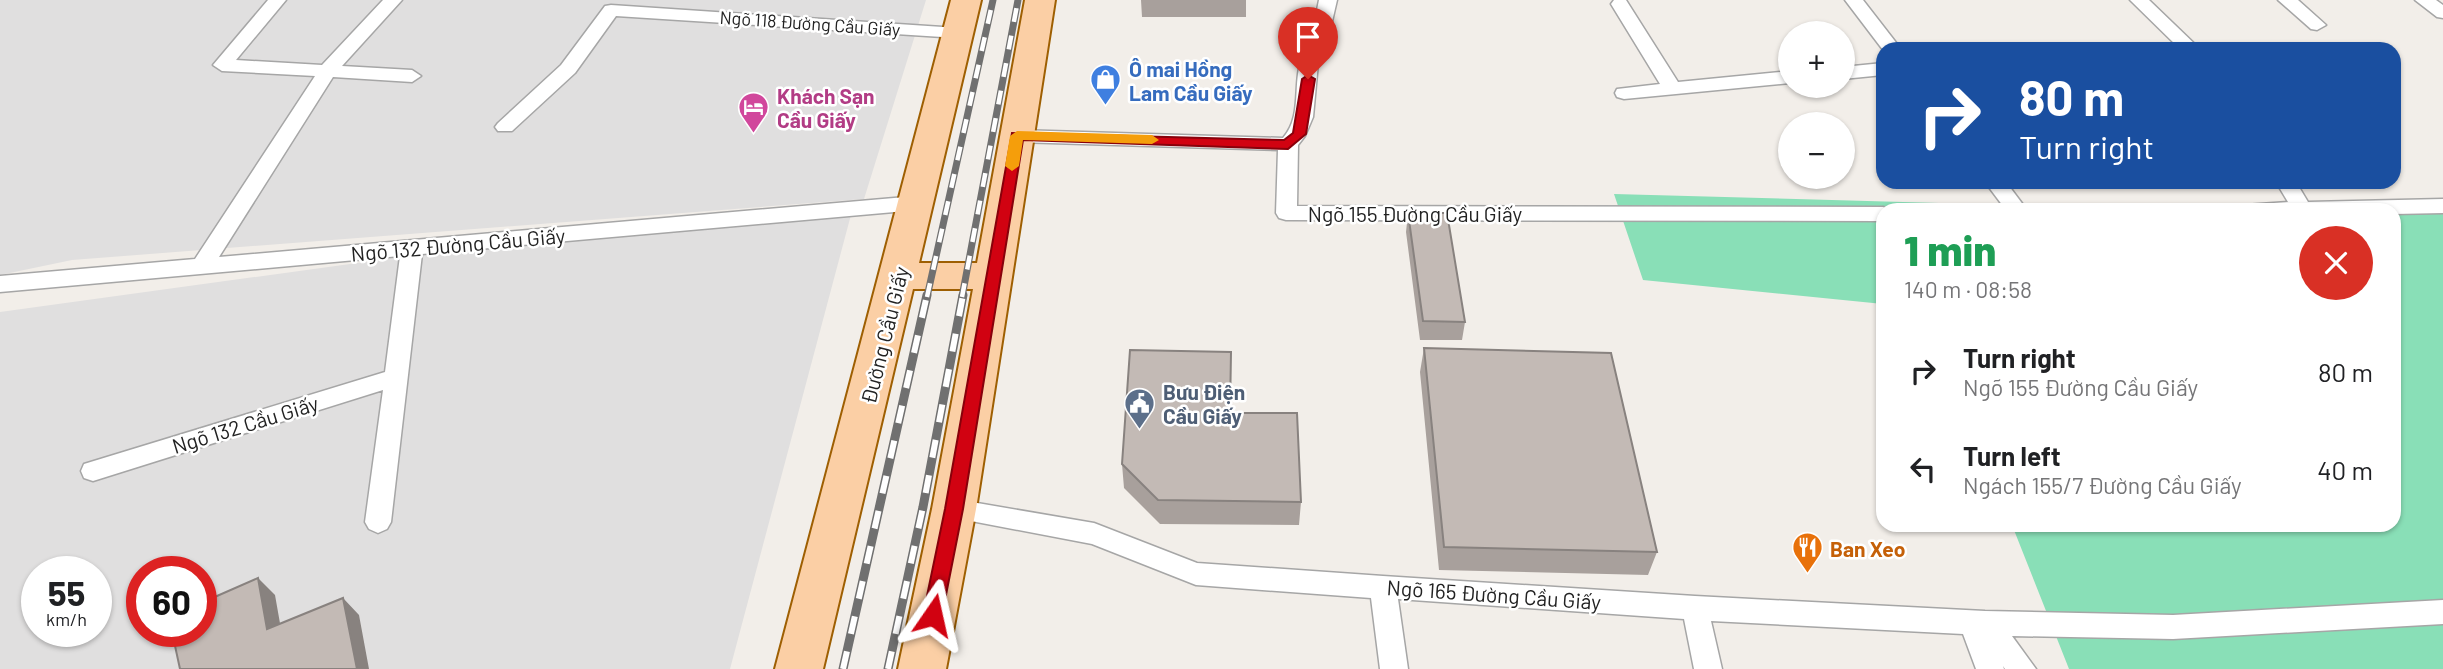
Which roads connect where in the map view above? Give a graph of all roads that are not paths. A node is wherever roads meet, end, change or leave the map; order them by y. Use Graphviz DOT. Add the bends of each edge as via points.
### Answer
graph roads {
  1 [pos="277,0"];
  2 [pos="393,0"];
  3 [pos="966,0"];
  4 [pos="1040,0"];
  5 [pos="1328,0"];
  6 [pos="1854,0"];
  7 [pos="2139,0"];
  8 [pos="2287,0"];
  9 [pos="2424,0"];
  10 [pos="1620,5"];
  11 [pos="2443,13"];
  12 [pos="2317,25"];
  13 [pos="958,33"];
  14 [pos="1887,42"];
  15 [pos="2184,42"];
  16 [pos="328,70"];
  17 [pos="1876,70"];
  18 [pos="1855,72"];
  19 [pos="412,76"];
  20 [pos="1778,78"];
  21 [pos="1672,88"];
  22 [pos="1624,93"];
  23 [pos="505,127"];
  24 [pos="1017,136"];
  25 [pos="1288,144"];
  26 [pos="2000,189"];
  27 [pos="917,203"];
  28 [pos="2012,203"];
  29 [pos="2443,206"];
  30 [pos="2401,207"];
  31 [pos="1876,214"];
  32 [pos="412,250"];
  33 [pos="202,266"];
  34 [pos="899,276"];
  35 [pos="993,276"];
  36 [pos="0,284"];
  37 [pos="396,377"];
  38 [pos="93,471"];
  39 [pos="954,509"];
  40 [pos="378,522"];
  41 [pos="1383,587"];
  42 [pos="1695,608"];
  43 [pos="2443,612"];
  44 [pos="1979,623"];
  45 [pos="799,669"];
  46 [pos="922,669"];
  47 [pos="1394,669"];
  48 [pos="1709,669"];
  49 [pos="1990,669"];
  50 [pos="2022,669"];
  1 -- 16 [label="lane" via="222,65"];
  2 -- 16 [label="lane"];
  3 -- 13 [label="main road, Đường Cầu Giấy"];
  4 -- 24 [label="main road"];
  5 -- 25 [label="lane" via="1326,22 1309,63 1299,134"];
  6 -- 14 [label="lane"];
  7 -- 15 [label="lane"];
  8 -- 12 [label="lane"];
  9 -- 11 [label="lane"];
  10 -- 21 [label="lane"];
  13 -- 23 [label="lane, Ngõ 118 Đường Cầu Giấy" via="611,10 568,68"];
  13 -- 27 [label="main road, Đường Cầu Giấy"];
  16 -- 19 [label="lane"];
  16 -- 33 [label="lane"];
  17 -- 18 [label="lane"];
  20 -- 21 [label="lane"];
  21 -- 22 [label="lane"];
  24 -- 25 [label="lane"];
  24 -- 35 [label="main road"];
  25 -- 31 [label="lane, Ngõ 155 Đường Cầu Giấy" via="1286,213"];
  26 -- 28 [label="lane"];
  27 -- 32 [label="lane, Ngõ 132 Đường Cầu Giấy"];
  27 -- 34 [label="main road, Đường Cầu Giấy"];
  29 -- 30 [label="lane"];
  32 -- 33 [label="lane, Ngõ 132 Đường Cầu Giấy"];
  32 -- 37 [label="lane"];
  33 -- 36 [label="lane, Ngõ 132 Đường Cầu Giấy"];
  34 -- 35 [label="main road"];
  34 -- 45 [label="main road, Đường Cầu Giấy"];
  35 -- 39 [label="main road"];
  37 -- 38 [label="lane, Ngõ 132 Cầu Giấy"];
  37 -- 40 [label="lane"];
  39 -- 41 [label="lane, Ngõ 165 Đường Cầu Giấy" via="1094,534 1196,574"];
  39 -- 46 [label="main road"];
  41 -- 42 [label="lane, Ngõ 165 Đường Cầu Giấy"];
  41 -- 47 [label="lane"];
  42 -- 44 [label="lane, Ngõ 165 Đường Cầu Giấy"];
  42 -- 48 [label="lane"];
  43 -- 44 [label="lane, Ngõ 165 Đường Cầu Giấy" via="2173,627"];
  44 -- 49 [label="lane"];
  44 -- 50 [label="lane"];
}
